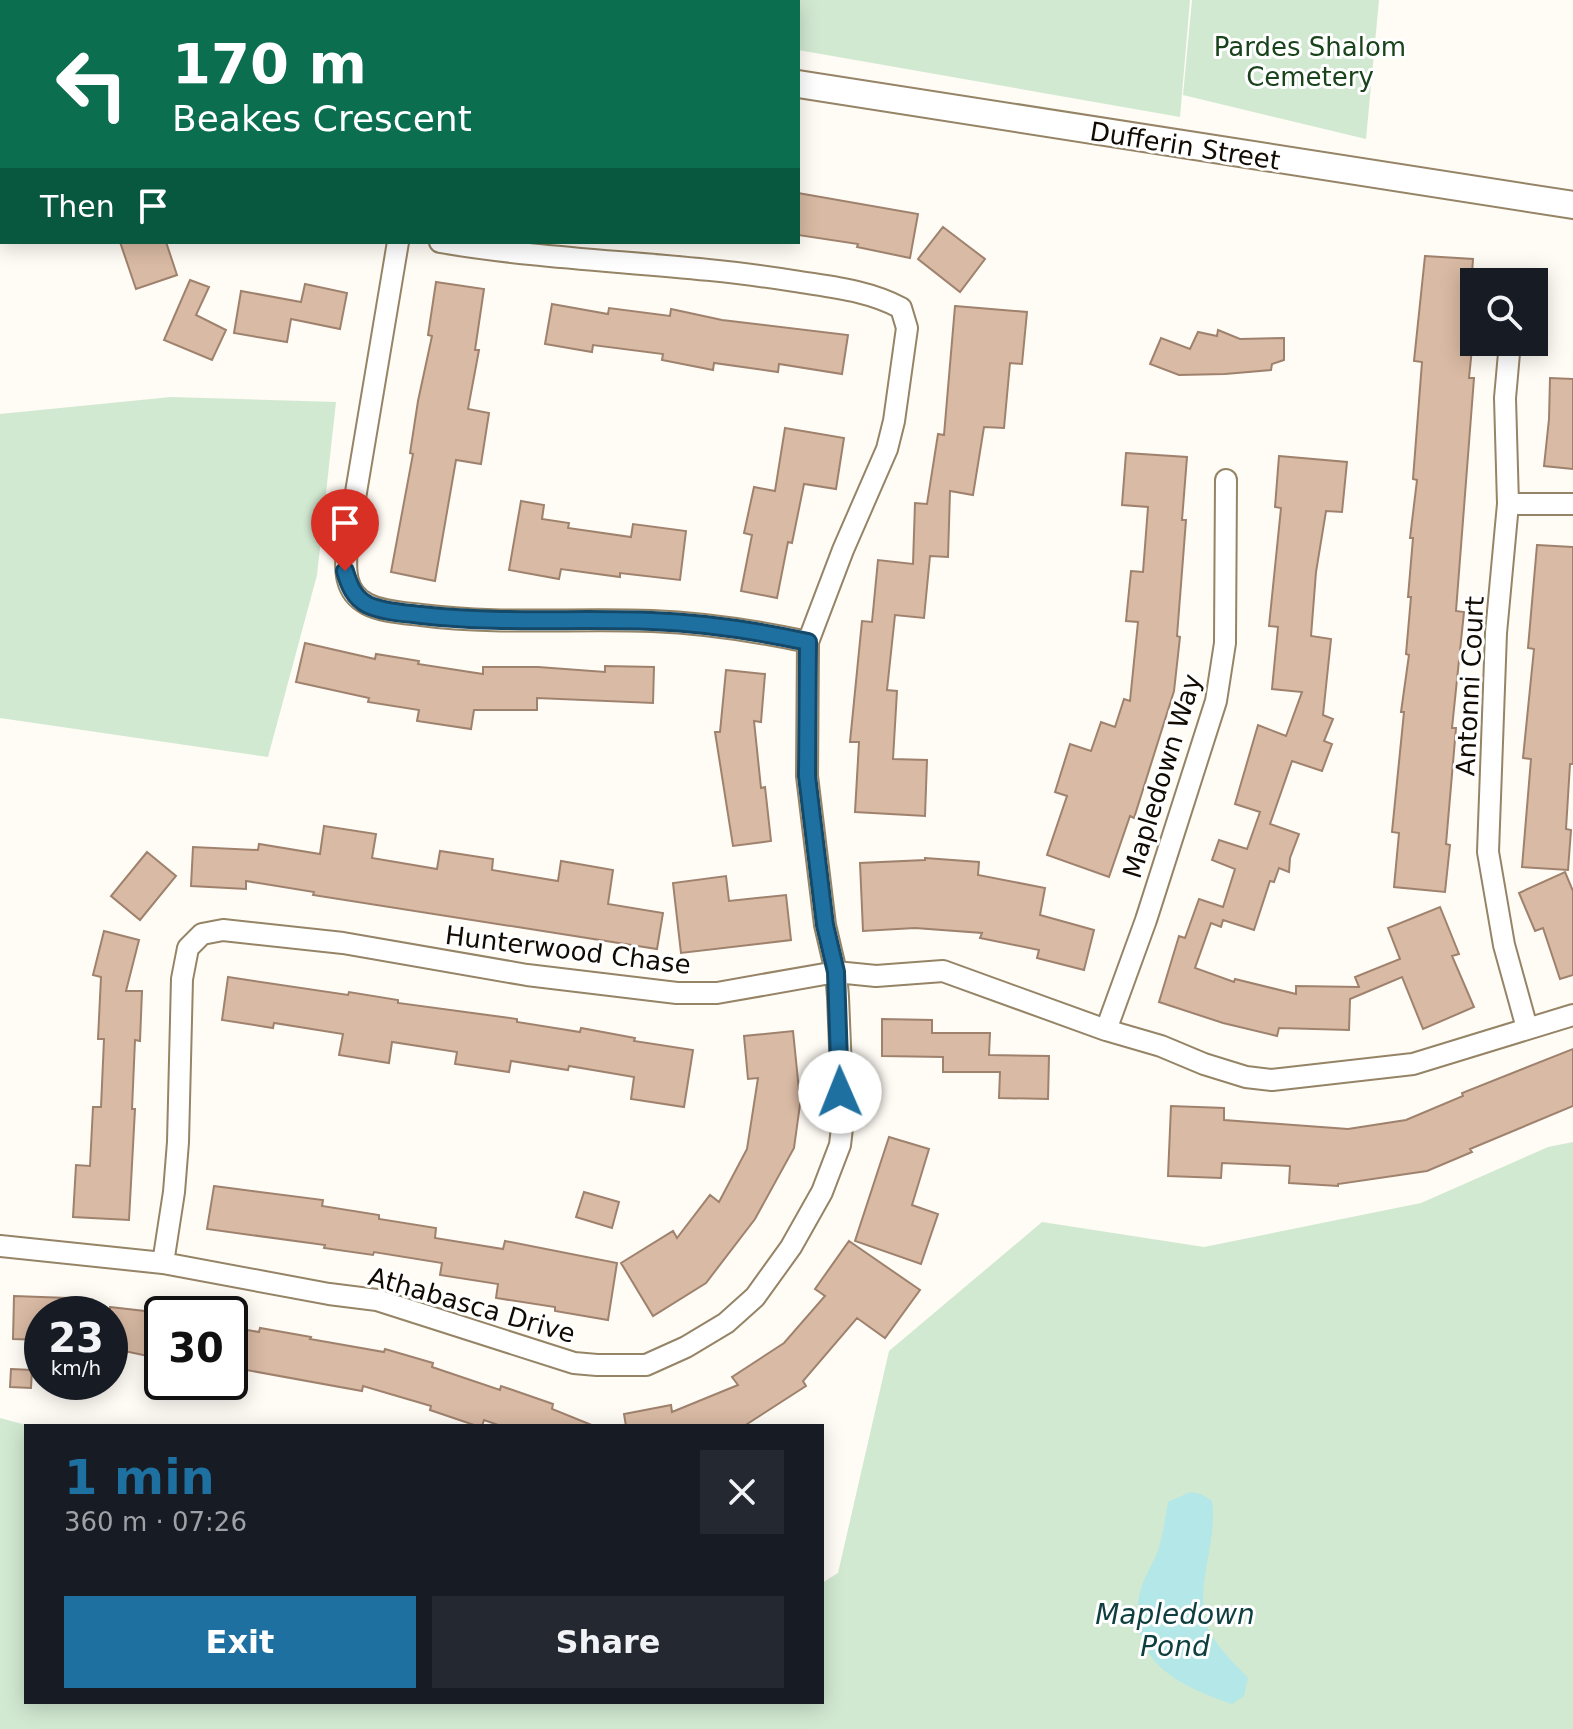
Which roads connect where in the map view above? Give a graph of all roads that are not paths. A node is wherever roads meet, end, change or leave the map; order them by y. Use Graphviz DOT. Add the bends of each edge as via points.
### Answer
graph roads {
  1 [pos="800,84"];
  2 [pos="1573,205"];
  3 [pos="398,244"];
  4 [pos="454,244"];
  5 [pos="1509,356"];
  6 [pos="1226,480"];
  7 [pos="1508,504"];
  8 [pos="1573,504"];
  9 [pos="808,642"];
  10 [pos="836,972"];
  11 [pos="1573,1015"];
  12 [pos="1527,1028"];
  13 [pos="1106,1030"];
  14 [pos="0,1246"];
  15 [pos="163,1263"];
  1 -- 2 [label="main road, Dufferin Street"];
  3 -- 9 [label="street" via="347,546 345,571 352,591 368,605 465,620 679,623"];
  4 -- 9 [label="street, Athabasca Drive" via="560,259 749,274 859,292 901,308 907,328 887,449"];
  5 -- 7 [label="street, Antonni Court"];
  6 -- 13 [label="street, Mapledown Way" via="1225,643 1216,701"];
  7 -- 8 [label="street"];
  7 -- 12 [label="street, Antonni Court" via="1496,633 1488,852 1504,945"];
  9 -- 10 [label="street, Athabasca Drive" via="807,776 825,925"];
  10 -- 13 [label="street, Hunterwood Chase" via="876,976 943,971"];
  10 -- 15 [label="street, Athabasca Drive" via="843,1119 840,1145 822,1192 755,1297 726,1323 646,1365 574,1363 377,1300"];
  10 -- 15 [label="street, Hunterwood Chase" via="717,993 677,993 527,975 330,942 223,930 202,934 188,948 182,979 178,1142"];
  11 -- 12 [label="street, Hunterwood Chase"];
  12 -- 13 [label="street, Hunterwood Chase" via="1413,1064 1272,1080 1246,1077"];
  14 -- 15 [label="street, Athabasca Drive"];
}
